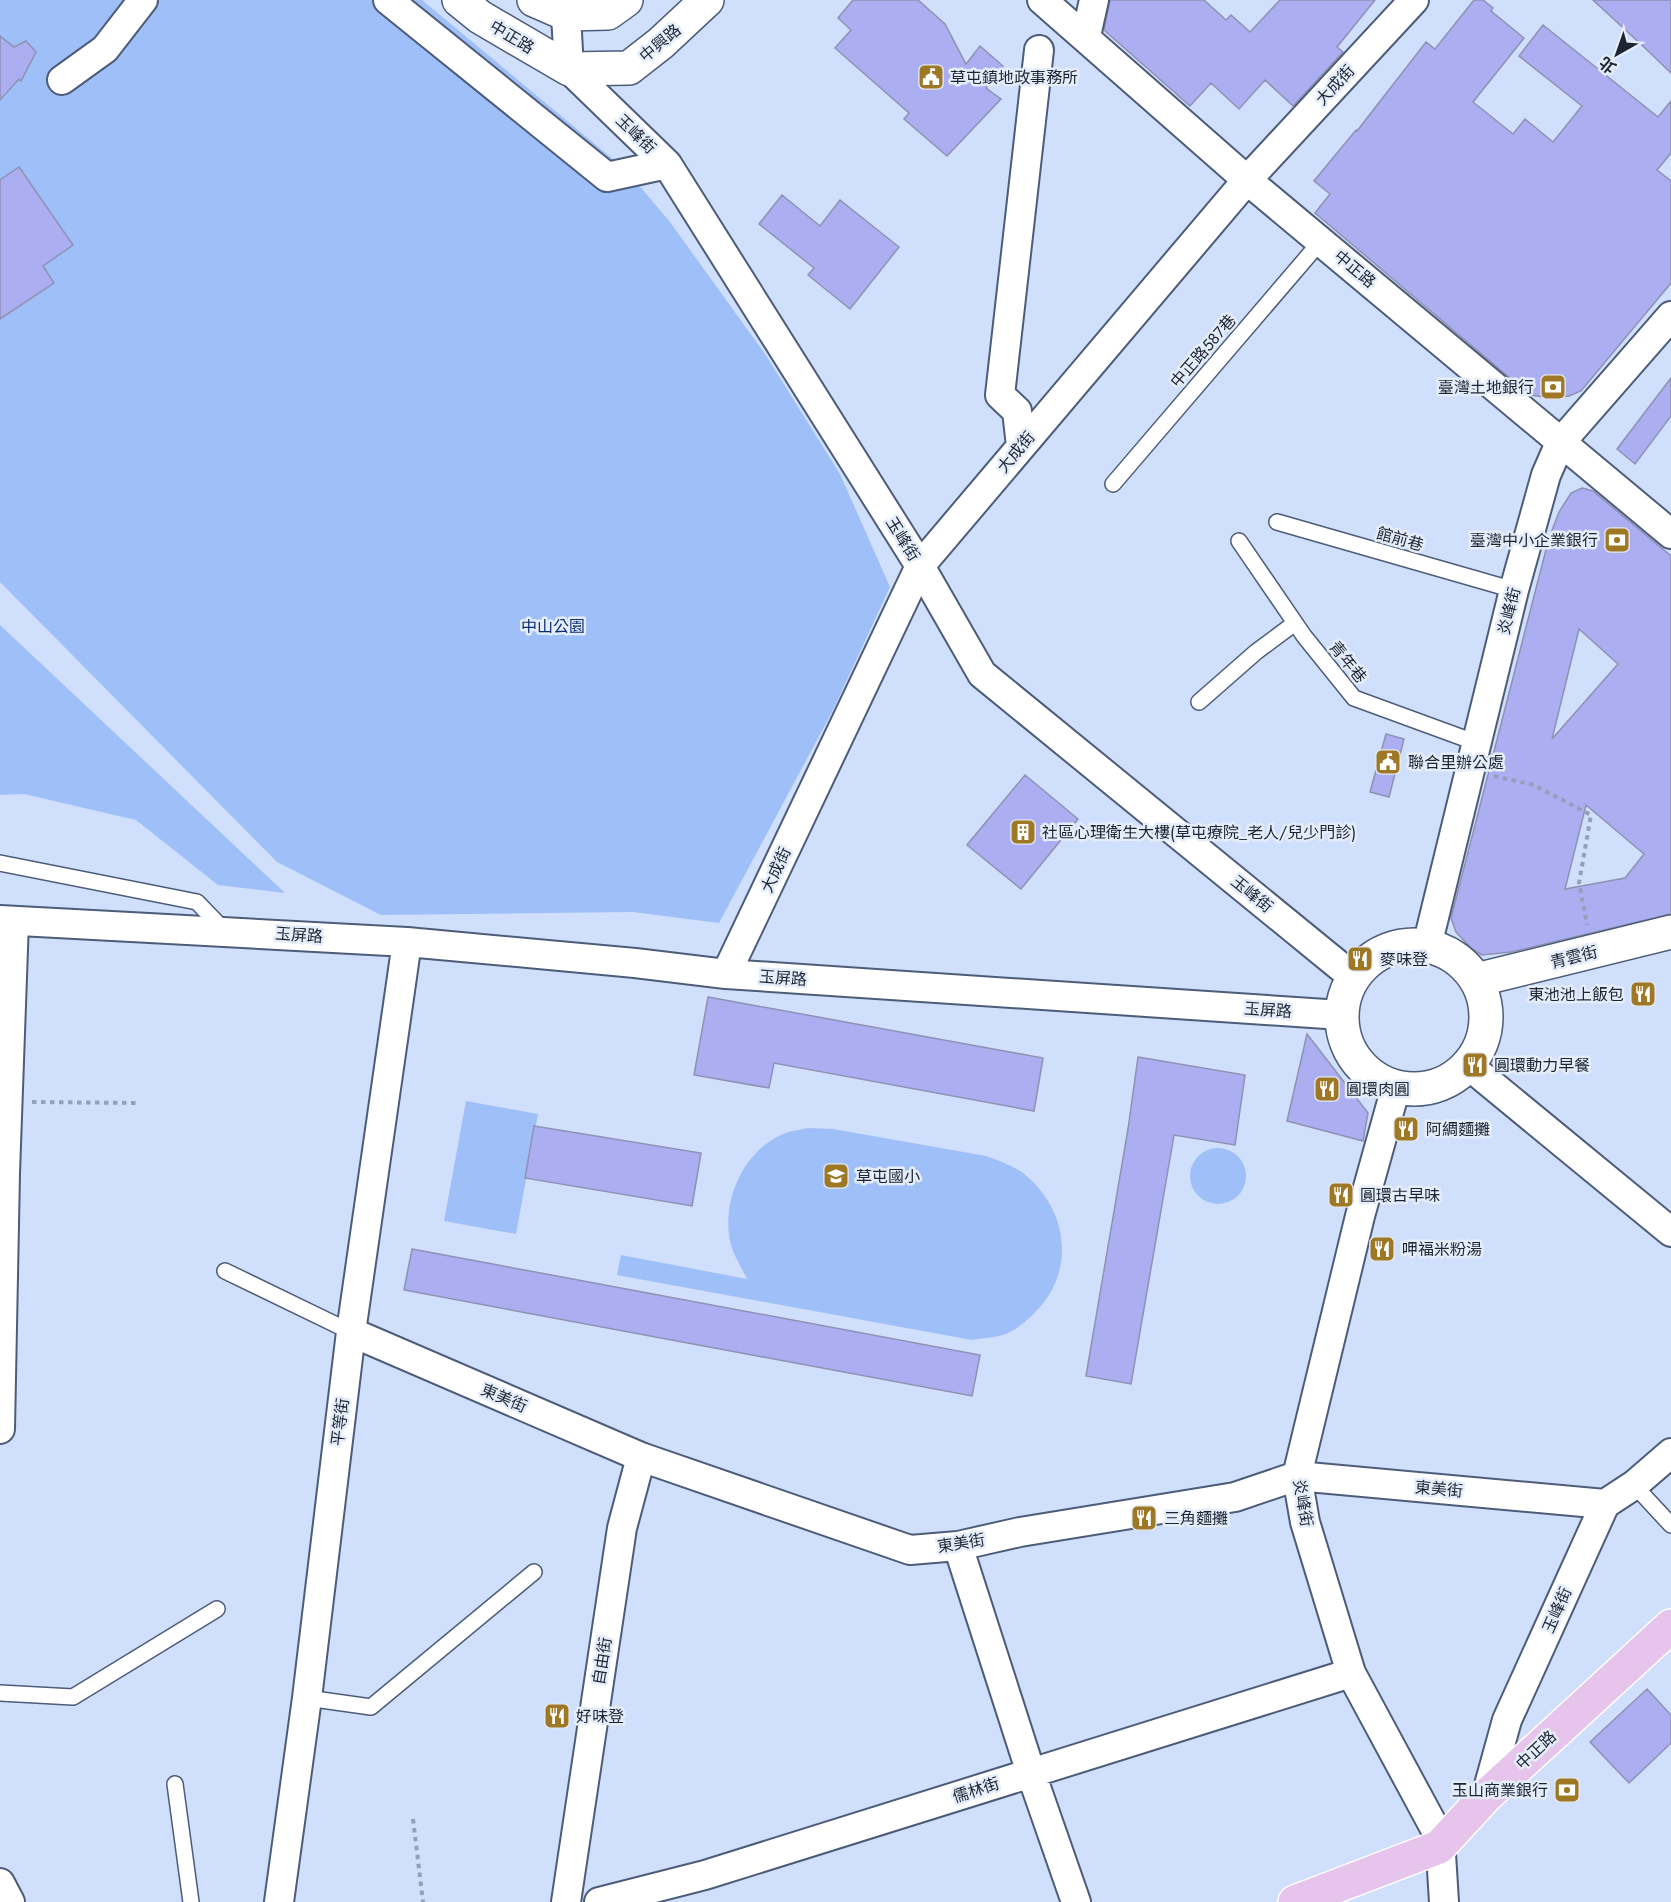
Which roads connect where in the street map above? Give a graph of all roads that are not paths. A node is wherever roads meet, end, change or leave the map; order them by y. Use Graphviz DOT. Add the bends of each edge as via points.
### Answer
graph roads {
  1 [pos="143,0"];
  2 [pos="388,0"];
  3 [pos="459,0"];
  4 [pos="534,0"];
  5 [pos="626,0"];
  6 [pos="707,0"];
  7 [pos="1094,0"];
  8 [pos="1414,0"];
  9 [pos="1047,2"];
  10 [pos="566,14"];
  11 [pos="1086,36"];
  12 [pos="1039,50"];
  13 [pos="569,69"];
  14 [pos="62,80"];
  15 [pos="667,164"];
  16 [pos="1247,180"];
  17 [pos="1322,241"];
  18 [pos="1671,316"];
  19 [pos="1560,442"];
  20 [pos="1021,446"];
  21 [pos="1113,484"];
  22 [pos="1277,522"];
  23 [pos="1671,534"];
  24 [pos="1239,541"];
  25 [pos="920,566"];
  26 [pos="1514,590"];
  27 [pos="1295,623"];
  28 [pos="1199,702"];
  29 [pos="1477,743"];
  30 [pos="0,863"];
  31 [pos="7,920"];
  32 [pos="225,931"];
  33 [pos="1671,932"];
  34 [pos="407,942"];
  35 [pos="1427,946"];
  36 [pos="726,974"];
  37 [pos="1353,977"];
  38 [pos="1476,980"];
  39 [pos="1341,1014"];
  40 [pos="1468,1065"];
  41 [pos="1396,1087"];
  42 [pos="1671,1233"];
  43 [pos="225,1271"];
  44 [pos="351,1332"];
  45 [pos="0,1394"];
  46 [pos="0,1429"];
  47 [pos="1671,1453"];
  48 [pos="641,1457"];
  49 [pos="1297,1476"];
  50 [pos="1634,1485"];
  51 [pos="1605,1504"];
  52 [pos="1671,1525"];
  53 [pos="958,1546"];
  54 [pos="534,1572"];
  55 [pos="217,1609"];
  56 [pos="1671,1626"];
  57 [pos="1351,1673"];
  58 [pos="0,1694"];
  59 [pos="307,1698"];
  60 [pos="1031,1773"];
  61 [pos="175,1784"];
  62 [pos="1486,1796"];
  63 [pos="1439,1847"];
  64 [pos="0,1883"];
  65 [pos="10,1902"];
  66 [pos="192,1902"];
  67 [pos="279,1902"];
  68 [pos="566,1902"];
  69 [pos="600,1902"];
  70 [pos="1076,1902"];
  71 [pos="1295,1902"];
  72 [pos="1444,1902"];
  1 -- 14 [label="street" via="105,49"];
  2 -- 15 [label="street" via="607,177"];
  3 -- 13 [label="street, 中正路" via="480,17"];
  4 -- 10 [label="street"];
  5 -- 10 [label="street" via="608,13"];
  6 -- 13 [label="street, 中興路" via="628,68"];
  7 -- 11 [label="street"];
  8 -- 16 [label="street, 大成街"];
  9 -- 11 [label="street, 中正路"];
  10 -- 13 [label="street"];
  11 -- 16 [label="street, 中正路"];
  12 -- 20 [label="street" via="1000,395 1017,411"];
  13 -- 15 [label="street, 玉峰街"];
  15 -- 25 [label="street, 玉峰街"];
  16 -- 17 [label="street, 中正路"];
  16 -- 20 [label="street, 大成街"];
  17 -- 19 [label="street, 中正路"];
  17 -- 21 [label="lane, 中正路587巷"];
  18 -- 19 [label="street, 炎峰街"];
  19 -- 23 [label="street, 中正路"];
  19 -- 26 [label="street, 炎峰街" via="1545,475"];
  20 -- 25 [label="street, 大成街"];
  22 -- 26 [label="lane, 館前巷"];
  24 -- 27 [label="lane, 青年巷"];
  25 -- 36 [label="street, 大成街"];
  25 -- 37 [label="street, 玉峰街" via="982,674"];
  26 -- 29 [label="street, 炎峰街"];
  27 -- 28 [label="lane"];
  27 -- 29 [label="lane, 青年巷" via="1354,698"];
  29 -- 35 [label="street, 炎峰街"];
  30 -- 32 [label="lane" via="197,902"];
  31 -- 32 [label="street, 玉屏路"];
  31 -- 45 [label="street"];
  32 -- 34 [label="street, 玉屏路"];
  33 -- 38 [label="street, 青雲街"];
  34 -- 36 [label="street, 玉屏路"];
  34 -- 44 [label="street, 平等街"];
  35 -- 37 [label="street" via="1385,950"];
  35 -- 38 [label="street" via="1447,952 1464,964"];
  36 -- 39 [label="street, 玉屏路"];
  37 -- 39 [label="street"];
  38 -- 40 [label="street" via="1485,1002 1486,1024 1480,1046"];
  39 -- 41 [label="street" via="1345,1039 1356,1061 1374,1077"];
  40 -- 41 [label="street" via="1454,1078 1436,1086"];
  40 -- 42 [label="street"];
  41 -- 49 [label="street, 炎峰街" via="1360,1216"];
  43 -- 44 [label="lane"];
  44 -- 48 [label="street, 東美街"];
  44 -- 59 [label="street, 平等街"];
  45 -- 46 [label="street"];
  47 -- 50 [label="street"];
  48 -- 53 [label="street, 東美街" via="910,1550"];
  48 -- 68 [label="street, 自由街" via="622,1528"];
  49 -- 51 [label="street, 東美街"];
  49 -- 53 [label="street, 東美街" via="1234,1497"];
  49 -- 57 [label="street, 炎峰街" via="1305,1522"];
  50 -- 51 [label="street"];
  50 -- 52 [label="lane"];
  51 -- 62 [label="street, 玉峰街" via="1507,1720"];
  53 -- 60 [label="street"];
  54 -- 59 [label="lane" via="371,1707"];
  55 -- 58 [label="lane" via="73,1697"];
  56 -- 62 [label="main road, 中正路"];
  57 -- 60 [label="street, 儒林街"];
  57 -- 63 [label="street, 炎峰街" via="1440,1838"];
  59 -- 67 [label="street, 平等街"];
  60 -- 69 [label="street, 儒林街" via="705,1875"];
  60 -- 70 [label="street"];
  61 -- 66 [label="lane"];
  62 -- 63 [label="main road, 中正路"];
  63 -- 71 [label="main road, 中正路"];
  63 -- 72 [label="street, 炎峰街"];
  64 -- 65 [label="street"];
}
